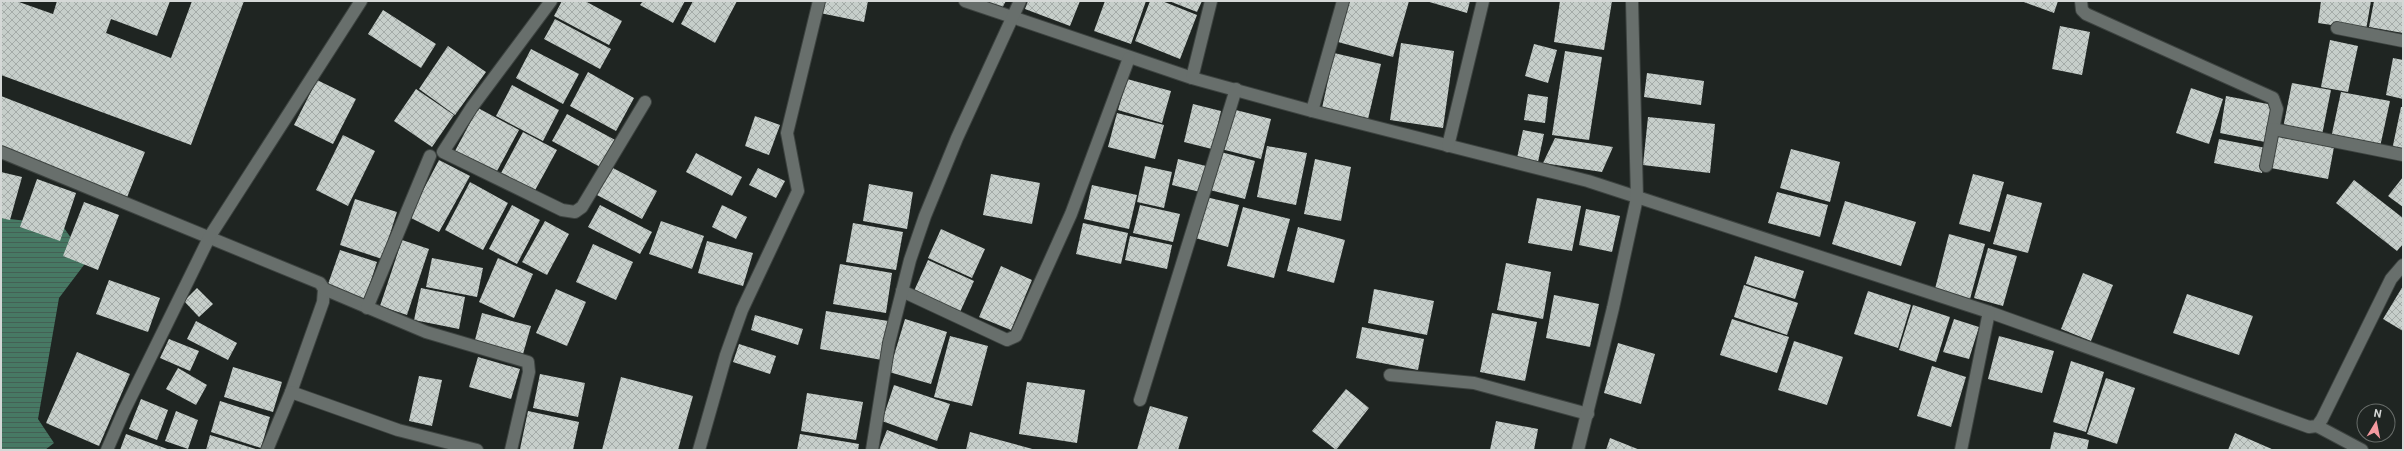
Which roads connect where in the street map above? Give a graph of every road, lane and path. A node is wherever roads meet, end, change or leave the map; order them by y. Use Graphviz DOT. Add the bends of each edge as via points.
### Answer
graph roads {
  1 [pos="361,1"];
  2 [pos="551,1"];
  3 [pos="819,1"];
  4 [pos="965,1"];
  5 [pos="1020,1"];
  6 [pos="1211,1"];
  7 [pos="1343,1"];
  8 [pos="1483,1"];
  9 [pos="1632,1"];
  10 [pos="2082,1"];
  11 [pos="1011,17"];
  12 [pos="2337,28"];
  13 [pos="2403,41"];
  14 [pos="1129,58"];
  15 [pos="1192,78"];
  16 [pos="1236,89"];
  17 [pos="645,102"];
  18 [pos="1312,111"];
  19 [pos="2273,129"];
  20 [pos="1448,146"];
  21 [pos="1,152"];
  22 [pos="2403,155"];
  23 [pos="430,156"];
  24 [pos="2266,166"];
  25 [pos="1637,198"];
  26 [pos="210,236"];
  27 [pos="2403,265"];
  28 [pos="324,289"];
  29 [pos="902,291"];
  30 [pos="367,308"];
  31 [pos="1989,312"];
  32 [pos="1390,375"];
  33 [pos="291,392"];
  34 [pos="1140,400"];
  35 [pos="1588,414"];
  36 [pos="2317,426"];
  37 [pos="464,449"];
  38 [pos="107,450"];
  39 [pos="267,450"];
  40 [pos="476,450"];
  41 [pos="511,450"];
  42 [pos="699,450"];
  43 [pos="872,450"];
  44 [pos="1578,450"];
  45 [pos="1962,450"];
  46 [pos="2362,450"];
  1 -- 26 [label="street"];
  2 -- 17 [label="street" via="472,106 443,152 562,210 578,212"];
  3 -- 42 [label="street" via="787,134 798,190 742,310 726,355"];
  4 -- 11 [label="street"];
  5 -- 11 [label="street"];
  6 -- 15 [label="street"];
  7 -- 18 [label="street"];
  8 -- 20 [label="street"];
  9 -- 25 [label="street"];
  10 -- 19 [label="street" via="2082,10 2086,14 2268,94 2276,102"];
  11 -- 14 [label="street"];
  11 -- 29 [label="street" via="930,203"];
  12 -- 13 [label="street"];
  14 -- 15 [label="street"];
  14 -- 29 [label="street" via="1071,214 1016,336 1007,340"];
  15 -- 16 [label="street"];
  16 -- 18 [label="street"];
  16 -- 34 [label="street"];
  18 -- 20 [label="street"];
  19 -- 22 [label="street"];
  19 -- 24 [label="street"];
  20 -- 25 [label="street" via="1588,181"];
  21 -- 26 [label="street"];
  23 -- 30 [label="street"];
  25 -- 31 [label="street"];
  25 -- 35 [label="street"];
  26 -- 28 [label="street" via="320,283"];
  26 -- 38 [label="street"];
  27 -- 36 [label="street" via="2391,279"];
  28 -- 30 [label="street"];
  28 -- 33 [label="street" via="323,302"];
  29 -- 43 [label="street" via="889,344"];
  30 -- 41 [label="street" via="426,332 528,362 529,372"];
  31 -- 36 [label="street" via="2309,427"];
  31 -- 45 [label="street"];
  32 -- 35 [label="street" via="1474,383"];
  33 -- 37 [label="street" via="398,430"];
  33 -- 39 [label="street"];
  35 -- 44 [label="street"];
  36 -- 46 [label="street"];
  37 -- 40 [label="street"];
}
